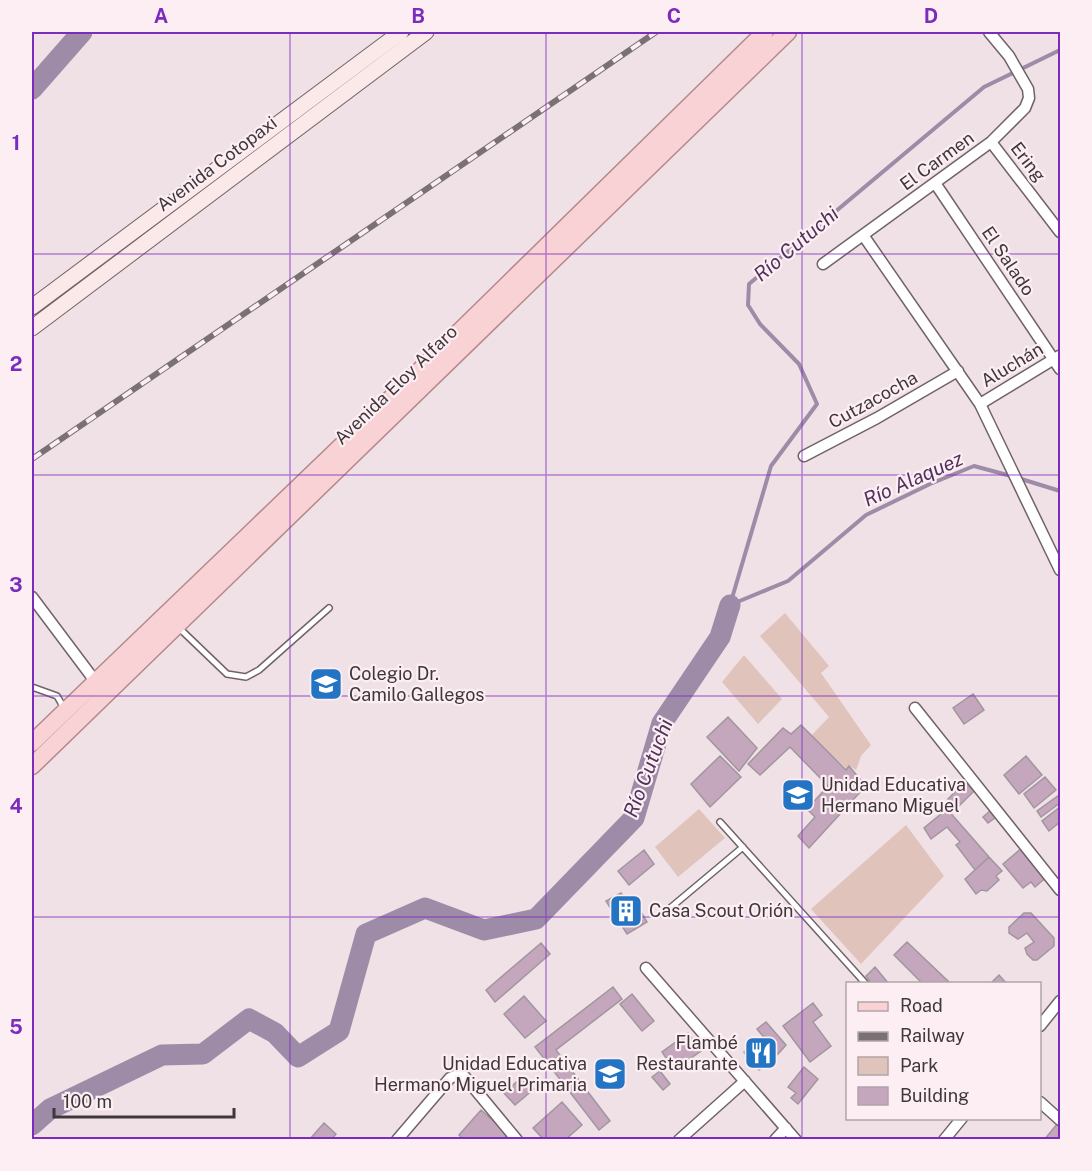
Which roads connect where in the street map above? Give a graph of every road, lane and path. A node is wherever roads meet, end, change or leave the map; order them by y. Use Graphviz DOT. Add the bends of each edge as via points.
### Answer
graph roads {
  1 [pos="400,32"];
  2 [pos="426,32"];
  3 [pos="765,32"];
  4 [pos="788,32"];
  5 [pos="989,32"];
  6 [pos="991,142"];
  7 [pos="935,183"];
  8 [pos="1060,232"];
  9 [pos="863,235"];
  10 [pos="823,264"];
  11 [pos="32,307"];
  12 [pos="32,328"];
  13 [pos="1058,357"];
  14 [pos="1060,369"];
  15 [pos="958,371"];
  16 [pos="982,409"];
  17 [pos="804,456"];
  18 [pos="1060,570"];
  19 [pos="32,597"];
  20 [pos="329,608"];
  21 [pos="176,625"];
  22 [pos="95,681"];
  23 [pos="34,688"];
  24 [pos="32,693"];
  25 [pos="915,708"];
  26 [pos="65,710"];
  27 [pos="32,743"];
  28 [pos="32,766"];
  29 [pos="720,822"];
  30 [pos="743,847"];
  31 [pos="1060,890"];
  32 [pos="669,909"];
  33 [pos="646,968"];
  34 [pos="864,982"];
  35 [pos="1060,1001"];
  36 [pos="1041,1025"];
  37 [pos="745,1081"];
  38 [pos="1041,1103"];
  39 [pos="961,1120"];
  40 [pos="1060,1120"];
  41 [pos="786,1128"];
  42 [pos="397,1140"];
  43 [pos="517,1140"];
  44 [pos="679,1140"];
  45 [pos="775,1140"];
  46 [pos="796,1140"];
  47 [pos="944,1140"];
  1 -- 11 [label="main road, Avenida Cotopaxi"];
  2 -- 12 [label="main road, Avenida Cotopaxi"];
  3 -- 22 [label="main road, Avenida Eloy Alfaro"];
  4 -- 21 [label="main road, Avenida Eloy Alfaro"];
  5 -- 6 [label="street, El Carmen" via="1024,80 1029,98 1025,108"];
  6 -- 7 [label="street, El Carmen"];
  6 -- 8 [label="street, Ering"];
  7 -- 9 [label="street, El Carmen"];
  7 -- 13 [label="street, El Salado"];
  9 -- 10 [label="street, El Carmen"];
  9 -- 15 [label="street"];
  13 -- 14 [label="street, El Salado"];
  13 -- 16 [label="street, Aluchán"];
  15 -- 16 [label="street"];
  15 -- 17 [label="street, Cutzacocha"];
  16 -- 18 [label="street"];
  19 -- 22 [label="street"];
  20 -- 21 [label="lane" via="246,677 228,674"];
  21 -- 28 [label="main road, Avenida Eloy Alfaro"];
  22 -- 26 [label="main road, Avenida Eloy Alfaro"];
  23 -- 24 [label="lane"];
  23 -- 26 [label="lane" via="57,696"];
  25 -- 31 [label="street"];
  26 -- 27 [label="main road, Avenida Eloy Alfaro"];
  29 -- 30 [label="lane"];
  30 -- 32 [label="lane"];
  30 -- 34 [label="lane"];
  33 -- 37 [label="street"];
  35 -- 36 [label="street"];
  37 -- 41 [label="street"];
  37 -- 44 [label="street"];
  38 -- 40 [label="street"];
  39 -- 47 [label="street"];
  41 -- 45 [label="street"];
  41 -- 46 [label="street"];
  42 -- 43 [label="street" via="450,1078 457,1075 464,1076"];
}
